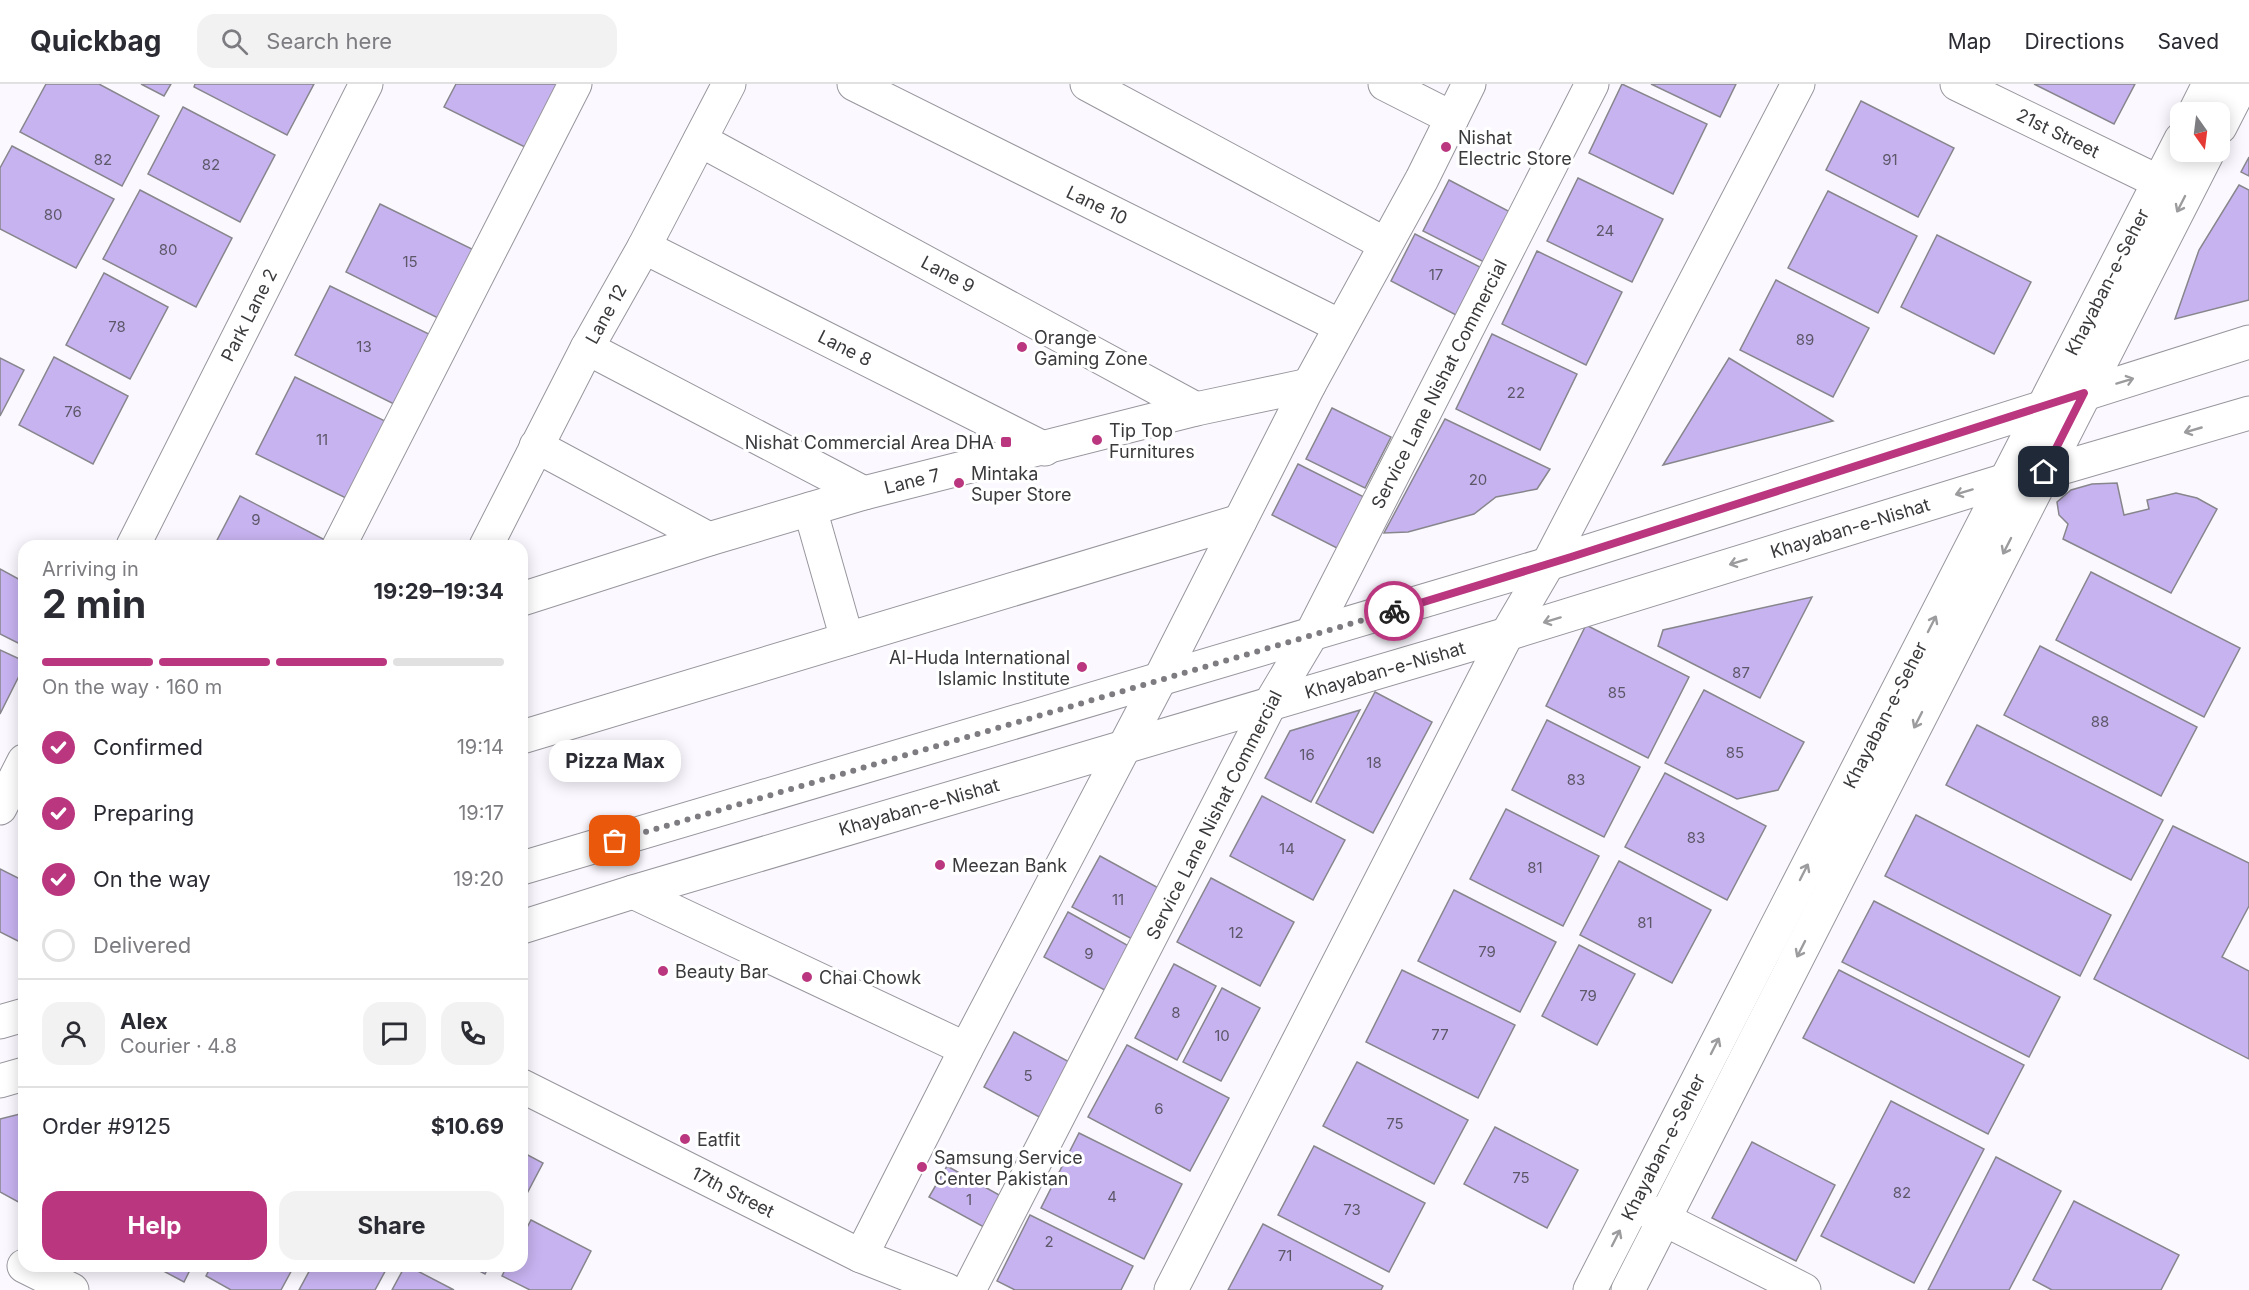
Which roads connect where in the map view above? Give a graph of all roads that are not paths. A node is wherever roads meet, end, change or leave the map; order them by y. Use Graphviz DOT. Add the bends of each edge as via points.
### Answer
graph roads {
  1 [pos="366,84"];
  2 [pos="575,84"];
  3 [pos="729,84"];
  4 [pos="854,84"];
  5 [pos="1087,84"];
  6 [pos="1385,84"];
  7 [pos="1469,84"];
  8 [pos="1592,84"];
  9 [pos="1798,84"];
  10 [pos="1957,84"];
  11 [pos="2209,84"];
  12 [pos="2242,84"];
  13 [pos="2200,102"];
  14 [pos="2230,107"];
  15 [pos="1452,118"];
  16 [pos="700,140"];
  17 [pos="2170,161"];
  18 [pos="2203,162"];
  19 [pos="2159,183"];
  20 [pos="1385,244"];
  21 [pos="644,247"];
  22 [pos="1340,326"];
  23 [pos="2249,342"];
  24 [pos="587,348"];
  25 [pos="1309,385"];
  26 [pos="2084,393"];
  27 [pos="2043,407"];
  28 [pos="1196,409"];
  29 [pos="2249,413"];
  30 [pos="536,446"];
  31 [pos="1045,449"];
  32 [pos="2044,472"];
  33 [pos="2006,480"];
  34 [pos="864,494"];
  35 [pos="810,509"];
  36 [pos="1240,521"];
  37 [pos="709,538"];
  38 [pos="136,540"];
  39 [pos="342,540"];
  40 [pos="489,540"];
  41 [pos="1548,564"];
  42 [pos="528,597"];
  43 [pos="1507,634"];
  44 [pos="1311,635"];
  45 [pos="847,639"];
  46 [pos="1160,679"];
  47 [pos="1270,704"];
  48 [pos="528,735"];
  49 [pos="1123,747"];
  50 [pos="18,773"];
  51 [pos="0,808"];
  52 [pos="18,817"];
  53 [pos="528,866"];
  54 [pos="633,892"];
  55 [pos="528,925"];
  56 [pos="18,1017"];
  57 [pos="0,1022"];
  58 [pos="966,1049"];
  59 [pos="18,1076"];
  60 [pos="0,1081"];
  61 [pos="528,1089"];
  62 [pos="1634,1204"];
  63 [pos="1664,1219"];
  64 [pos="0,1254"];
  65 [pos="861,1256"];
  66 [pos="18,1263"];
  67 [pos="36,1272"];
  68 [pos="72,1290"];
  69 [pos="947,1290"];
  70 [pos="969,1290"];
  71 [pos="1171,1290"];
  72 [pos="1590,1290"];
  73 [pos="1628,1290"];
  74 [pos="1804,1290"];
  1 -- 38 [label="street, Park Lane 2"];
  2 -- 39 [label="street"];
  3 -- 16 [label="street, Lane 12"];
  4 -- 22 [label="street, Lane 10"];
  5 -- 20 [label="street"];
  6 -- 15 [label="street"];
  7 -- 15 [label="street"];
  8 -- 44 [label="street, Service Lane Nishat Commercial"];
  9 -- 41 [label="street"];
  10 -- 19 [label="street, 21st Street"];
  11 -- 13 [label="street"];
  12 -- 14 [label="street"];
  15 -- 20 [label="street"];
  16 -- 21 [label="street, Lane 12"];
  16 -- 28 [label="street, Lane 9"];
  17 -- 19 [label="street, Khayaban-e-Seher"];
  18 -- 26 [label="street, Khayaban-e-Seher, one-way"];
  19 -- 27 [label="street, Khayaban-e-Seher"];
  20 -- 22 [label="street"];
  21 -- 24 [label="street, Lane 12"];
  21 -- 31 [label="street, Lane 8"];
  22 -- 25 [label="street"];
  26 -- 23 [label="street, one-way"];
  24 -- 30 [label="street, Lane 12"];
  24 -- 34 [label="street"];
  25 -- 28 [label="street, Lane 7"];
  25 -- 36 [label="street"];
  26 -- 27 [label="street"];
  26 -- 32 [label="street, Khayaban-e-Seher"];
  27 -- 33 [label="street, Khayaban-e-Seher"];
  27 -- 41 [label="street"];
  28 -- 31 [label="street, Lane 7"];
  29 -- 32 [label="street, Khayaban-e-Nishat, one-way"];
  30 -- 37 [label="street"];
  30 -- 40 [label="street, Lane 12"];
  31 -- 34 [label="street, Lane 7"];
  32 -- 33 [label="street, Khayaban-e-Nishat"];
  32 -- 63 [label="street, Khayaban-e-Seher, one-way"];
  33 -- 43 [label="street, Khayaban-e-Nishat, one-way"];
  62 -- 33 [label="street, Khayaban-e-Seher, one-way"];
  34 -- 35 [label="street, Lane 7"];
  35 -- 37 [label="street, Lane 7"];
  35 -- 45 [label="street"];
  36 -- 45 [label="street"];
  36 -- 46 [label="street"];
  37 -- 42 [label="street, Lane 7"];
  41 -- 43 [label="street"];
  41 -- 44 [label="street"];
  43 -- 47 [label="street, Khayaban-e-Nishat"];
  43 -- 71 [label="street"];
  44 -- 46 [label="street"];
  44 -- 47 [label="street, Service Lane Nishat Commercial"];
  45 -- 48 [label="street"];
  46 -- 49 [label="street"];
  46 -- 53 [label="street"];
  47 -- 49 [label="street, Khayaban-e-Nishat"];
  47 -- 70 [label="street, Service Lane Nishat Commercial"];
  49 -- 54 [label="street, Khayaban-e-Nishat"];
  49 -- 58 [label="street"];
  50 -- 51 [label="street"];
  51 -- 52 [label="street"];
  54 -- 55 [label="street, Khayaban-e-Nishat"];
  54 -- 58 [label="street"];
  56 -- 57 [label="street"];
  58 -- 65 [label="street"];
  59 -- 60 [label="street"];
  61 -- 65 [label="street, 17th Street"];
  62 -- 63 [label="street"];
  72 -- 62 [label="street, Khayaban-e-Seher, one-way"];
  63 -- 73 [label="street, Khayaban-e-Seher"];
  63 -- 74 [label="street"];
  64 -- 66 [label="street"];
  65 -- 69 [label="street, 17th Street"];
  67 -- 68 [label="street"];
}
